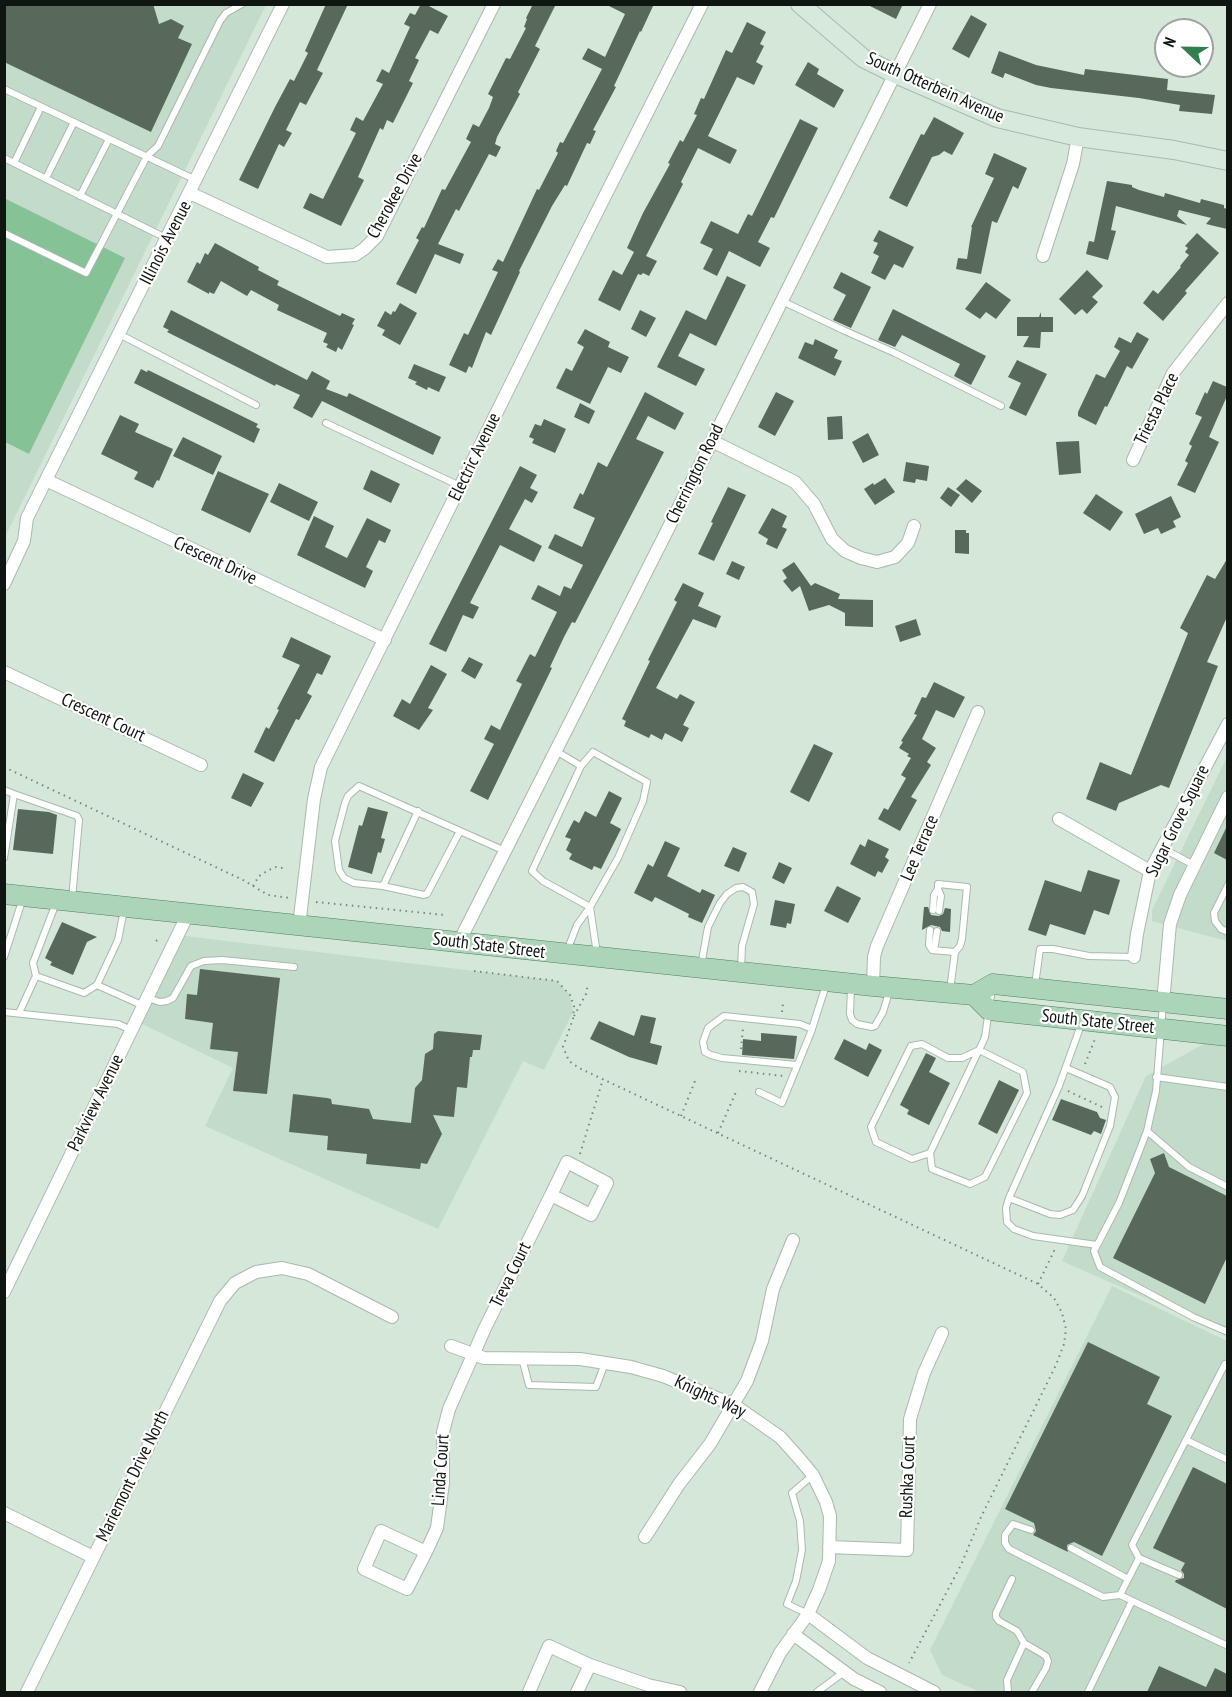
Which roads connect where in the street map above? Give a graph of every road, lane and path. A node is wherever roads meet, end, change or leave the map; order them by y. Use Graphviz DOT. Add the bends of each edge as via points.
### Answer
graph roads {
  1 [pos="242,4"];
  2 [pos="284,4"];
  3 [pos="494,4"];
  4 [pos="702,4"];
  5 [pos="800,4"];
  6 [pos="930,4"];
  7 [pos="895,74"];
  8 [pos="4,89"];
  9 [pos="41,107"];
  10 [pos="74,122"];
  11 [pos="1078,137"];
  12 [pos="109,139"];
  13 [pos="147,156"];
  14 [pos="4,158"];
  15 [pos="1227,161"];
  16 [pos="14,163"];
  17 [pos="46,178"];
  18 [pos="197,180"];
  19 [pos="190,193"];
  20 [pos="80,196"];
  21 [pos="117,214"];
  22 [pos="4,234"];
  23 [pos="168,239"];
  24 [pos="1043,256"];
  25 [pos="782,300"];
  26 [pos="1227,303"];
  27 [pos="119,334"];
  28 [pos="256,405"];
  29 [pos="1001,406"];
  30 [pos="326,423"];
  31 [pos="712,441"];
  32 [pos="1133,460"];
  33 [pos="46,480"];
  34 [pos="460,486"];
  35 [pos="914,526"];
  36 [pos="4,584"];
  37 [pos="385,640"];
  38 [pos="4,672"];
  39 [pos="978,712"];
  40 [pos="1227,724"];
  41 [pos="556,751"];
  42 [pos="201,765"];
  43 [pos="580,766"];
  44 [pos="4,767"];
  45 [pos="4,790"];
  46 [pos="14,794"];
  47 [pos="1227,797"];
  48 [pos="418,811"];
  49 [pos="1059,819"];
  50 [pos="460,831"];
  51 [pos="1161,848"];
  52 [pos="505,852"];
  53 [pos="4,858"];
  54 [pos="1194,865"];
  55 [pos="283,868"];
  56 [pos="1150,872"];
  57 [pos="1227,885"];
  58 [pos="253,886"];
  59 [pos="383,886"];
  60 [pos="14,895"];
  61 [pos="268,895"];
  62 [pos="65,900"];
  63 [pos="323,903"];
  64 [pos="125,907"];
  65 [pos="590,907"];
  66 [pos="936,910"];
  67 [pos="188,914"];
  68 [pos="445,915"];
  69 [pos="299,926"];
  70 [pos="934,931"];
  71 [pos="1227,932"];
  72 [pos="459,942"];
  73 [pos="955,952"];
  74 [pos="566,955"];
  75 [pos="4,957"];
  76 [pos="1134,957"];
  77 [pos="598,958"];
  78 [pos="294,967"];
  79 [pos="700,968"];
  80 [pos="474,971"];
  81 [pos="741,972"];
  82 [pos="36,976"];
  83 [pos="827,981"];
  84 [pos="588,984"];
  85 [pos="851,984"];
  86 [pos="993,984"];
  87 [pos="97,986"];
  88 [pos="882,987"];
  89 [pos="1035,989"];
  90 [pos="1065,992"];
  91 [pos="950,993"];
  92 [pos="974,995"];
  93 [pos="146,1002"];
  94 [pos="783,1003"];
  95 [pos="1163,1003"];
  96 [pos="990,1010"];
  97 [pos="1227,1010"];
  98 [pos="4,1012"];
  99 [pos="19,1013"];
  100 [pos="781,1014"];
  101 [pos="1033,1015"];
  102 [pos="573,1019"];
  103 [pos="1083,1022"];
  104 [pos="1227,1022"];
  105 [pos="744,1026"];
  106 [pos="812,1029"];
  107 [pos="1160,1029"];
  108 [pos="132,1031"];
  109 [pos="1227,1036"];
  110 [pos="1096,1038"];
  111 [pos="979,1050"];
  112 [pos="740,1055"];
  113 [pos="797,1065"];
  114 [pos="1066,1068"];
  115 [pos="739,1071"];
  116 [pos="1079,1074"];
  117 [pos="787,1076"];
  118 [pos="1156,1077"];
  119 [pos="603,1079"];
  120 [pos="694,1081"];
  121 [pos="1227,1087"];
  122 [pos="736,1092"];
  123 [pos="759,1092"];
  124 [pos="1113,1112"];
  125 [pos="681,1116"];
  126 [pos="1147,1131"];
  127 [pos="718,1133"];
  128 [pos="583,1146"];
  129 [pos="930,1153"];
  130 [pos="576,1166"];
  131 [pos="1227,1187"];
  132 [pos="551,1195"];
  133 [pos="1009,1198"];
  134 [pos="793,1240"];
  135 [pos="1097,1245"];
  136 [pos="1056,1248"];
  137 [pos="1038,1284"];
  138 [pos="4,1292"];
  139 [pos="392,1317"];
  140 [pos="1227,1332"];
  141 [pos="942,1334"];
  142 [pos="451,1346"];
  143 [pos="473,1355"];
  144 [pos="522,1358"];
  145 [pos="605,1362"];
  146 [pos="1225,1364"];
  147 [pos="734,1405"];
  148 [pos="1186,1440"];
  149 [pos="1227,1460"];
  150 [pos="813,1475"];
  151 [pos="4,1513"];
  152 [pos="1031,1530"];
  153 [pos="645,1537"];
  154 [pos="830,1548"];
  155 [pos="1071,1548"];
  156 [pos="426,1552"];
  157 [pos="93,1557"];
  158 [pos="1139,1558"];
  159 [pos="1179,1575"];
  160 [pos="1012,1579"];
  161 [pos="1128,1579"];
  162 [pos="1120,1595"];
  163 [pos="1132,1600"];
  164 [pos="808,1614"];
  165 [pos="793,1634"];
  166 [pos="1024,1643"];
  167 [pos="1227,1646"];
  168 [pos="590,1665"];
  169 [pos="845,1672"];
  170 [pos="903,1677"];
  171 [pos="27,1692"];
  172 [pos="529,1692"];
  173 [pos="577,1692"];
  174 [pos="680,1692"];
  175 [pos="760,1692"];
  176 [pos="817,1692"];
  177 [pos="880,1692"];
  178 [pos="934,1692"];
  179 [pos="1008,1692"];
  180 [pos="1032,1692"];
  181 [pos="1088,1692"];
  1 -- 13 [label="lane" via="220,21 158,146"];
  2 -- 18 [label="street, Illinois Avenue"];
  3 -- 19 [label="street, Cherokee Drive" via="377,236 355,255 327,257"];
  4 -- 34 [label="street, Electric Avenue"];
  5 -- 7 [label="street, South Otterbein Avenue" via="863,58"];
  6 -- 7 [label="street, Cherrington Road"];
  7 -- 11 [label="street, South Otterbein Avenue" via="997,118"];
  7 -- 25 [label="street, Cherrington Road"];
  8 -- 9 [label="lane"];
  9 -- 10 [label="lane"];
  9 -- 16 [label="lane"];
  10 -- 12 [label="lane"];
  10 -- 17 [label="lane"];
  11 -- 15 [label="street, South Otterbein Avenue"];
  11 -- 24 [label="street"];
  12 -- 13 [label="lane"];
  12 -- 20 [label="lane"];
  13 -- 18 [label="lane"];
  13 -- 21 [label="lane"];
  14 -- 16 [label="lane"];
  16 -- 17 [label="lane"];
  17 -- 20 [label="lane"];
  18 -- 19 [label="street, Illinois Avenue"];
  19 -- 23 [label="street, Illinois Avenue"];
  20 -- 21 [label="lane"];
  21 -- 22 [label="lane" via="86,273"];
  21 -- 23 [label="lane"];
  23 -- 27 [label="street, Illinois Avenue"];
  25 -- 29 [label="lane"];
  25 -- 31 [label="street, Cherrington Road"];
  26 -- 32 [label="street, Triesta Place" via="1173,373"];
  27 -- 28 [label="lane"];
  27 -- 33 [label="street, Illinois Avenue"];
  30 -- 34 [label="lane"];
  31 -- 35 [label="street" via="795,482 814,504 832,539 861,558 877,562 895,557 908,543"];
  31 -- 41 [label="street, Cherrington Road"];
  33 -- 36 [label="street" via="27,518 24,542"];
  33 -- 37 [label="street, Crescent Drive"];
  34 -- 37 [label="street, Electric Avenue"];
  37 -- 69 [label="street, Electric Avenue" via="321,767"];
  38 -- 42 [label="street, Crescent Court"];
  39 -- 88 [label="street, Lee Terrace" via="877,946"];
  40 -- 51 [label="street, Sugar Grove Square"];
  41 -- 43 [label="lane"];
  41 -- 52 [label="street, Cherrington Road"];
  43 -- 65 [label="lane" via="532,871"];
  43 -- 65 [label="lane" via="593,752 647,782 643,801 618,858"];
  44 -- 58 [label="path"];
  45 -- 46 [label="lane"];
  46 -- 53 [label="lane"];
  46 -- 62 [label="lane" via="79,820"];
  47 -- 54 [label="street"];
  48 -- 50 [label="lane"];
  48 -- 59 [label="lane"];
  48 -- 59 [label="lane" via="359,786 345,803 335,841 339,870 354,883"];
  49 -- 56 [label="street"];
  50 -- 52 [label="lane"];
  50 -- 59 [label="lane" via="427,894"];
  51 -- 54 [label="lane"];
  51 -- 56 [label="street, Sugar Grove Square"];
  52 -- 72 [label="street, Cherrington Road"];
  54 -- 95 [label="street" via="1170,924"];
  55 -- 58 [label="path" via="269,870"];
  56 -- 76 [label="street, Sugar Grove Square"];
  57 -- 71 [label="lane" via="1214,913 1215,921"];
  58 -- 61 [label="path"];
  60 -- 62 [label="main road, South State Street"];
  60 -- 75 [label="lane"];
  62 -- 64 [label="main road, South State Street"];
  62 -- 82 [label="lane" via="33,963"];
  63 -- 68 [label="path"];
  64 -- 67 [label="main road, South State Street"];
  64 -- 87 [label="lane" via="118,940"];
  65 -- 74 [label="lane" via="577,925"];
  65 -- 77 [label="lane"];
  66 -- 73 [label="lane" via="941,896 938,884 967,887 962,939"];
  67 -- 69 [label="main road, South State Street"];
  67 -- 93 [label="street, Parkview Avenue"];
  69 -- 72 [label="main road, South State Street"];
  70 -- 73 [label="lane" via="929,945 932,950"];
  72 -- 74 [label="main road, South State Street"];
  73 -- 91 [label="lane"];
  74 -- 77 [label="main road, South State Street"];
  76 -- 89 [label="lane" via="1040,949"];
  77 -- 79 [label="main road, South State Street"];
  78 -- 93 [label="lane" via="204,961 191,966 177,994 167,1002"];
  79 -- 81 [label="main road, South State Street"];
  79 -- 81 [label="lane" via="708,927 720,903 736,888 744,887 752,892 754,904 742,946"];
  80 -- 102 [label="path" via="557,981 570,995"];
  81 -- 83 [label="main road, South State Street"];
  82 -- 87 [label="lane" via="84,993"];
  82 -- 99 [label="lane"];
  83 -- 85 [label="main road, South State Street"];
  83 -- 106 [label="lane"];
  84 -- 102 [label="path"];
  85 -- 88 [label="main road, South State Street"];
  85 -- 88 [label="lane" via="852,1020 872,1027 883,1012"];
  86 -- 89 [label="main road, South State Street"];
  86 -- 92 [label="main road"];
  86 -- 96 [label="lane"];
  87 -- 93 [label="lane"];
  88 -- 91 [label="main road, South State Street"];
  89 -- 90 [label="main road, South State Street"];
  90 -- 95 [label="main road, South State Street"];
  90 -- 96 [label="main road" via="1036,1000 997,998"];
  91 -- 92 [label="main road, South State Street"];
  92 -- 96 [label="main road"];
  93 -- 108 [label="street, Parkview Avenue"];
  94 -- 100 [label="path"];
  95 -- 97 [label="main road, South State Street"];
  95 -- 101 [label="main road" via="1147,1014 1069,1004"];
  95 -- 107 [label="lane"];
  96 -- 101 [label="main road, South State Street"];
  96 -- 111 [label="lane"];
  98 -- 99 [label="lane"];
  99 -- 108 [label="lane" via="117,1024"];
  101 -- 103 [label="main road, South State Street"];
  102 -- 119 [label="path" via="564,1047 566,1055 579,1068"];
  103 -- 107 [label="main road, South State Street"];
  103 -- 114 [label="lane"];
  104 -- 107 [label="main road" via="1177,1017"];
  105 -- 112 [label="path"];
  106 -- 113 [label="lane"];
  106 -- 113 [label="lane" via="800,1024 724,1016 708,1028 703,1042 705,1052 723,1058"];
  107 -- 109 [label="main road, South State Street"];
  107 -- 118 [label="lane"];
  108 -- 138 [label="street, Parkview Avenue"];
  110 -- 116 [label="path"];
  111 -- 129 [label="lane"];
  111 -- 129 [label="lane" via="1023,1072 1027,1093 985,1177 970,1184 932,1168"];
  111 -- 129 [label="lane" via="962,1058 948,1058 922,1044 911,1046 871,1127 876,1142 912,1159"];
  113 -- 123 [label="lane" via="782,1103"];
  114 -- 116 [label="lane"];
  114 -- 133 [label="lane"];
  115 -- 117 [label="path"];
  116 -- 124 [label="lane" via="1110,1087 1115,1097"];
  116 -- 124 [label="path" via="1068,1091"];
  118 -- 121 [label="lane"];
  118 -- 126 [label="lane"];
  119 -- 125 [label="path"];
  119 -- 128 [label="path"];
  119 -- 130 [label="path"];
  120 -- 125 [label="path"];
  122 -- 127 [label="path"];
  124 -- 133 [label="lane" via="1082,1196 1072,1210 1050,1214"];
  125 -- 127 [label="path"];
  126 -- 131 [label="lane" via="1189,1167"];
  126 -- 135 [label="lane" via="1119,1203"];
  127 -- 137 [label="path"];
  130 -- 132 [label="street, Treva Court" via="567,1162"];
  130 -- 132 [label="street" via="607,1183 591,1215"];
  132 -- 143 [label="street, Treva Court"];
  133 -- 135 [label="lane" via="1007,1222 1014,1229 1033,1236"];
  134 -- 147 [label="street" via="773,1289 762,1341"];
  135 -- 140 [label="lane" via="1094,1251 1100,1267"];
  136 -- 137 [label="path"];
  137 -- 170 [label="path" via="1054,1298 1062,1313 1064,1344 961,1565"];
  139 -- 157 [label="street, Mariemont Drive North" via="308,1274 282,1268 256,1272 235,1283 220,1301"];
  141 -- 154 [label="street, Rushka Court" via="924,1373 910,1419 907,1550"];
  142 -- 143 [label="street, Knights Way"];
  143 -- 144 [label="street, Knights Way"];
  143 -- 156 [label="street, Linda Court" via="442,1432 442,1494 437,1528"];
  144 -- 145 [label="street, Knights Way"];
  144 -- 145 [label="lane" via="530,1385 596,1387"];
  145 -- 147 [label="street, Knights Way" via="663,1376"];
  146 -- 148 [label="lane"];
  147 -- 150 [label="street, Knights Way" via="780,1437"];
  147 -- 153 [label="street"];
  148 -- 149 [label="lane"];
  148 -- 158 [label="lane" via="1132,1545"];
  150 -- 154 [label="street, Knights Way" via="830,1516"];
  150 -- 164 [label="lane" via="792,1493 800,1521 802,1550 787,1604"];
  151 -- 157 [label="street"];
  152 -- 162 [label="lane" via="1013,1524 1005,1535 1005,1543 1009,1549 1103,1597"];
  154 -- 164 [label="street, Knights Way" via="829,1561"];
  155 -- 161 [label="lane"];
  156 -- 156 [label="street, Linda Court" via="381,1531 364,1569 408,1589"];
  157 -- 171 [label="street, Mariemont Drive North"];
  158 -- 159 [label="lane"];
  158 -- 161 [label="lane"];
  160 -- 166 [label="lane" via="996,1617 1017,1631"];
  161 -- 162 [label="lane"];
  162 -- 163 [label="lane"];
  163 -- 167 [label="lane"];
  163 -- 181 [label="lane"];
  164 -- 165 [label="street, Knights Way"];
  164 -- 170 [label="street" via="867,1658"];
  165 -- 169 [label="street"];
  165 -- 175 [label="street, Knights Way"];
  166 -- 179 [label="lane" via="1007,1680"];
  166 -- 180 [label="lane" via="1048,1661"];
  168 -- 172 [label="street" via="549,1646"];
  168 -- 173 [label="street"];
  168 -- 174 [label="street"];
  169 -- 176 [label="lane"];
  169 -- 177 [label="street"];
  170 -- 178 [label="street"];
}
